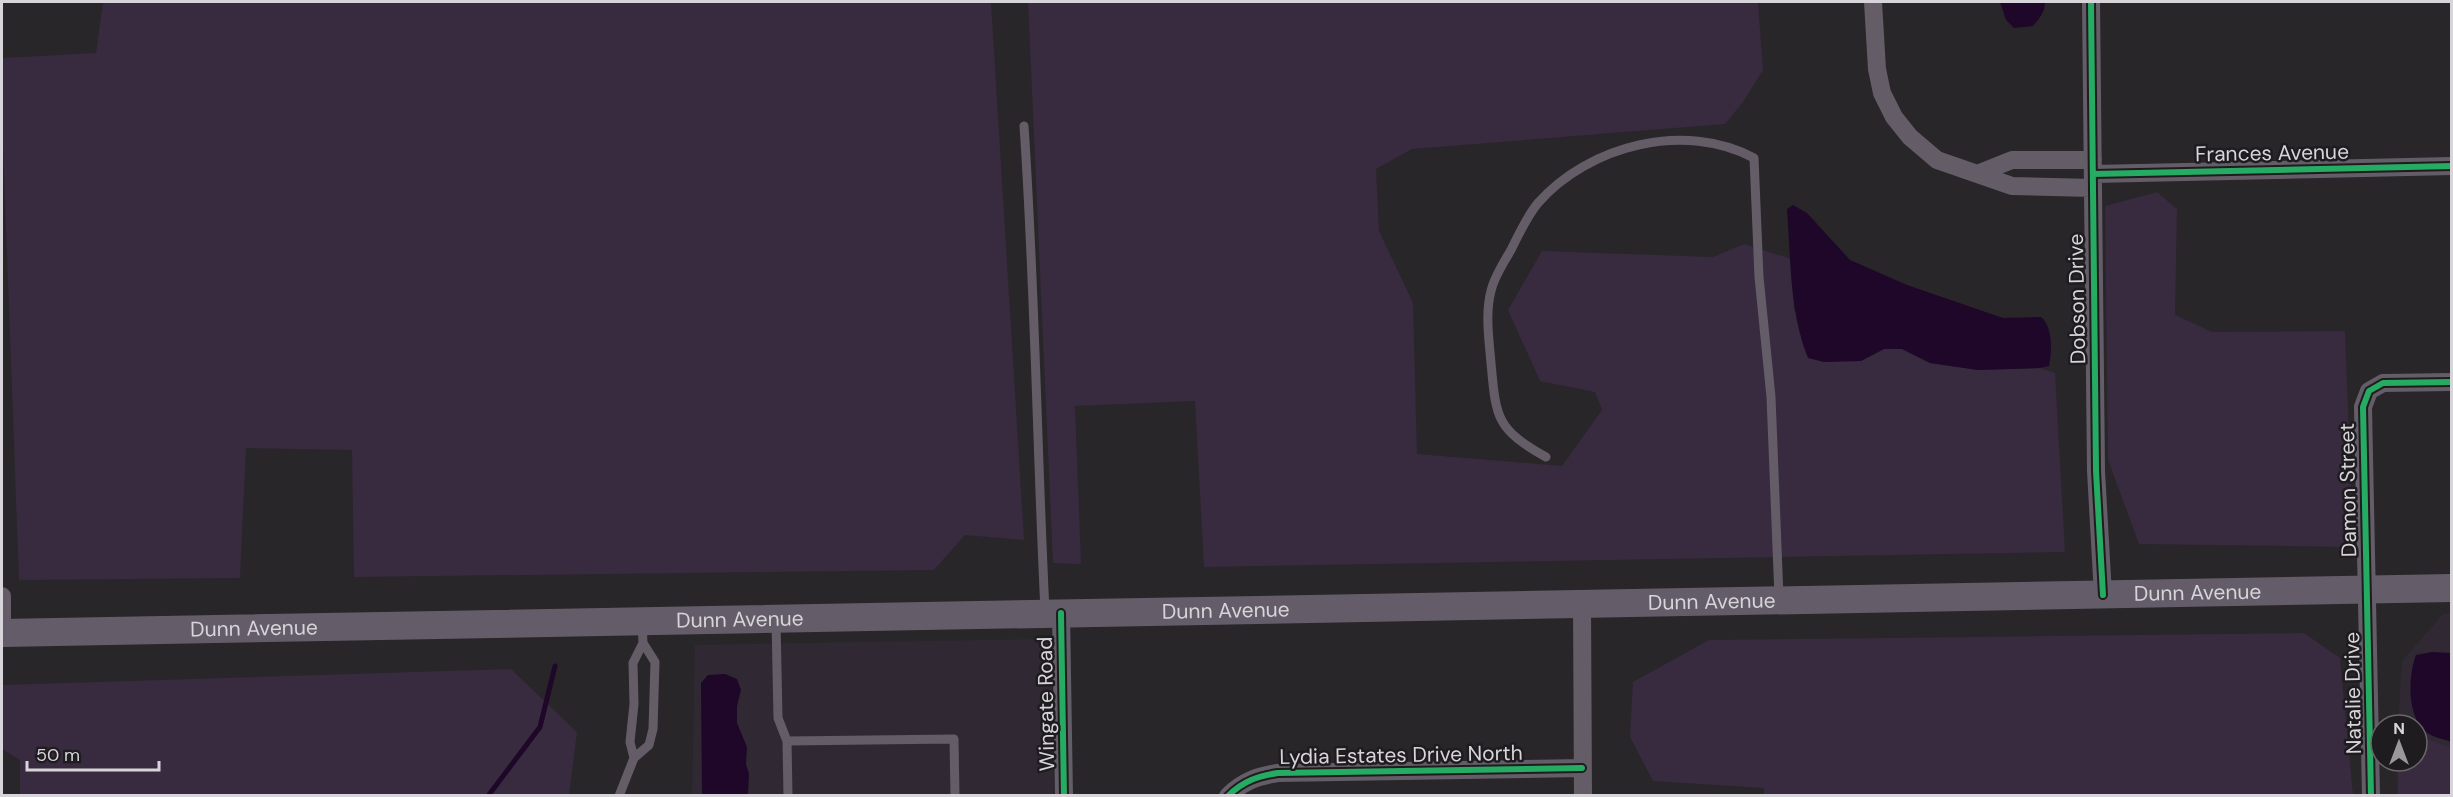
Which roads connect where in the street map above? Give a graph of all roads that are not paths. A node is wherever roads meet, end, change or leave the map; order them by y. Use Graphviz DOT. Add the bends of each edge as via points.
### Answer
graph roads {
  1 [pos="1873,2"];
  2 [pos="2091,2"];
  3 [pos="1024,126"];
  4 [pos="2451,166"];
  5 [pos="1977,174"];
  6 [pos="2093,174"];
  7 [pos="2451,382"];
  8 [pos="1546,458"];
  9 [pos="2451,588"];
  10 [pos="2367,589"];
  11 [pos="2103,595"];
  12 [pos="2,596"];
  13 [pos="1779,600"];
  14 [pos="1582,604"];
  15 [pos="1053,613"];
  16 [pos="776,619"];
  17 [pos="642,632"];
  18 [pos="2,633"];
  19 [pos="787,741"];
  20 [pos="634,758"];
  21 [pos="1582,768"];
  22 [pos="619,795"];
  23 [pos="788,795"];
  24 [pos="955,795"];
  25 [pos="1064,795"];
  26 [pos="1228,795"];
  27 [pos="1583,795"];
  28 [pos="2371,795"];
  1 -- 5 [label="street" via="1877,69 1882,93 1894,117 1937,160"];
  2 -- 6 [label="street, Dobson Drive"];
  3 -- 15 [label="lane" via="1033,251 1036,404"];
  4 -- 6 [label="street, Frances Avenue"];
  5 -- 6 [label="street" via="2012,186"];
  5 -- 6 [label="street" via="2012,160"];
  6 -- 11 [label="street, Dobson Drive" via="2096,471"];
  7 -- 10 [label="street, Damon Street" via="2384,383 2369,391 2363,407"];
  8 -- 13 [label="lane" via="1508,432 1500,418 1495,403 1488,317 1491,290 1538,203 1566,179 1605,155 1637,144 1705,141 1736,148 1754,158 1759,277 1771,397"];
  9 -- 10 [label="main road, Dunn Avenue"];
  10 -- 11 [label="main road, Dunn Avenue"];
  10 -- 28 [label="street, Natalie Drive"];
  11 -- 13 [label="main road, Dunn Avenue"];
  12 -- 18 [label="street"];
  13 -- 14 [label="main road, Dunn Avenue"];
  14 -- 15 [label="main road, Dunn Avenue"];
  14 -- 21 [label="street"];
  15 -- 16 [label="main road, Dunn Avenue"];
  15 -- 25 [label="street, Wingate Road"];
  16 -- 17 [label="main road, Dunn Avenue"];
  16 -- 19 [label="lane" via="778,718"];
  17 -- 18 [label="main road, Dunn Avenue"];
  17 -- 20 [label="lane" via="633,663 630,742"];
  17 -- 20 [label="lane" via="655,662 653,729 649,745"];
  19 -- 23 [label="lane"];
  19 -- 24 [label="lane" via="954,739"];
  20 -- 22 [label="lane"];
  21 -- 26 [label="street, Lydia Estates Drive North" via="1278,773 1257,776"];
  21 -- 27 [label="street"];
}
